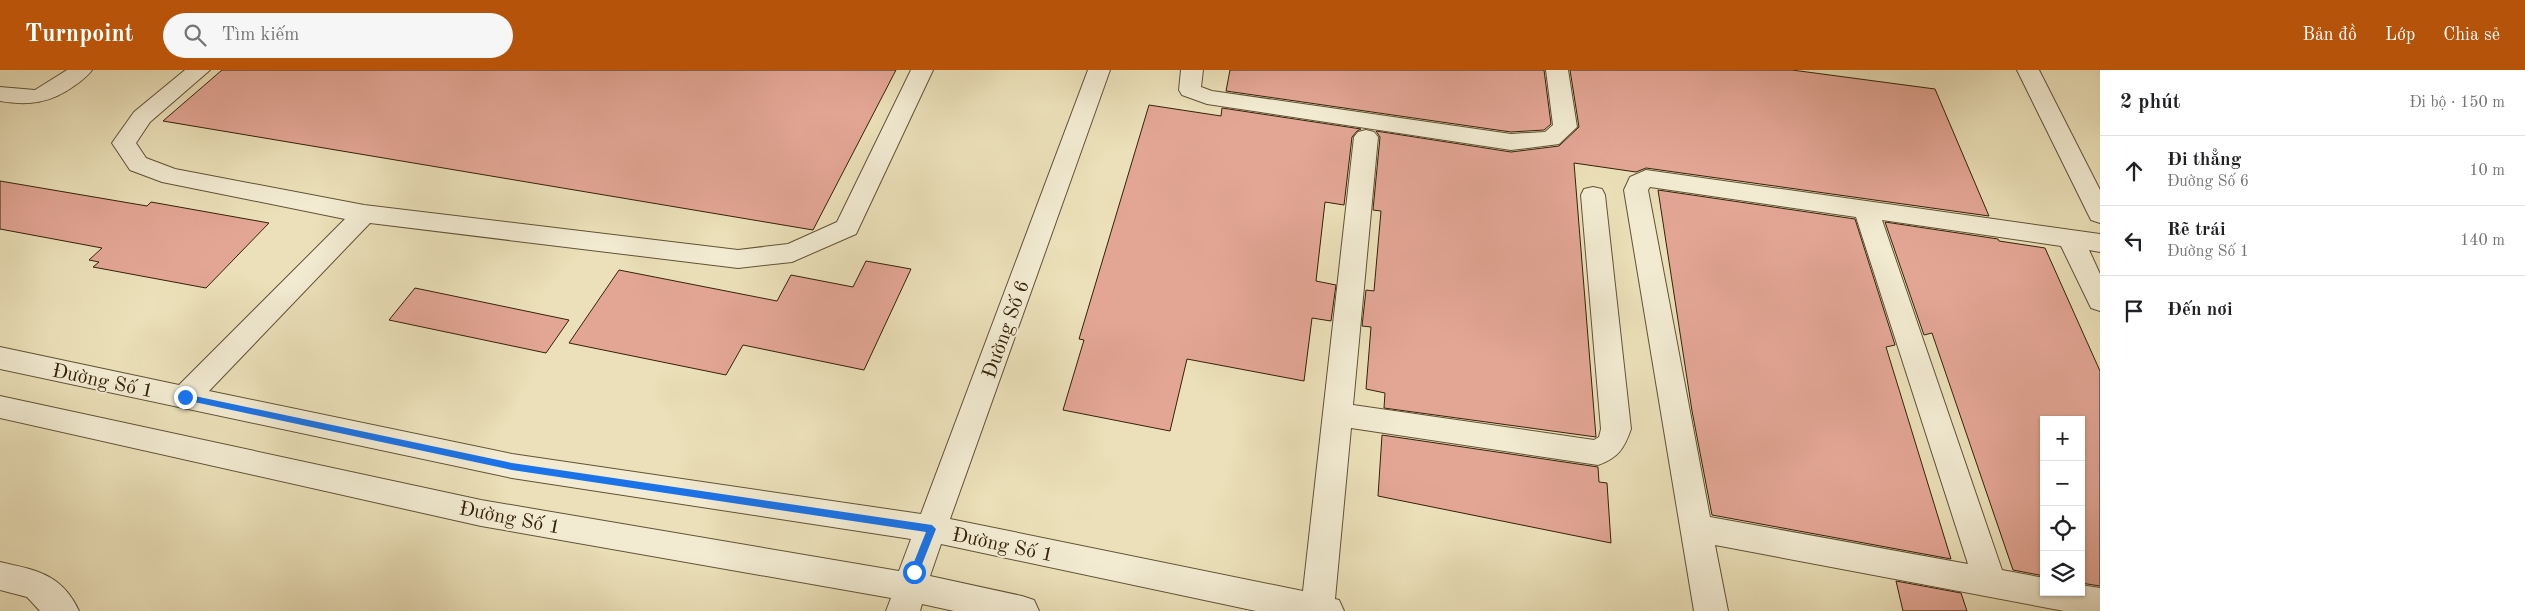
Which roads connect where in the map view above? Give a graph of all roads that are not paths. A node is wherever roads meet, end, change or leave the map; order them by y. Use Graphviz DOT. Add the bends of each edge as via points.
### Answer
graph roads {
  1 [pos="81,70"];
  2 [pos="198,70"];
  3 [pos="922,70"];
  4 [pos="1099,70"];
  5 [pos="1192,70"];
  6 [pos="1557,70"];
  7 [pos="2028,70"];
  8 [pos="0,94"];
  9 [pos="1366,138"];
  10 [pos="1594,195"];
  11 [pos="1866,209"];
  12 [pos="364,214"];
  13 [pos="2100,214"];
  14 [pos="2070,238"];
  15 [pos="2100,243"];
  16 [pos="2100,302"];
  17 [pos="0,358"];
  18 [pos="185,397"];
  19 [pos="0,407"];
  20 [pos="1338,414"];
  21 [pos="1696,528"];
  22 [pos="932,529"];
  23 [pos="0,576"];
  24 [pos="1990,582"];
  25 [pos="907,599"];
  26 [pos="2100,603"];
  27 [pos="1323,610"];
  28 [pos="62,611"];
  29 [pos="1022,611"];
  30 [pos="1711,611"];
  1 -- 8 [label="street" via="53,92 36,98"];
  2 -- 12 [label="street" via="142,118 124,143 138,164 171,176"];
  3 -- 12 [label="street" via="847,228 792,253 738,259"];
  4 -- 22 [label="street, Đường Số 6"];
  5 -- 6 [label="street" via="1190,90 1207,97 1512,142 1551,139 1565,127"];
  7 -- 13 [label="street"];
  9 -- 20 [label="street"];
  10 -- 20 [label="street" via="1616,429 1611,444 1598,453"];
  11 -- 14 [label="street"];
  11 -- 21 [label="street" via="1646,178 1639,183 1636,190"];
  11 -- 24 [label="street"];
  12 -- 18 [label="street"];
  14 -- 15 [label="street"];
  14 -- 16 [label="street"];
  17 -- 18 [label="street, Đường Số 1"];
  18 -- 22 [label="street, Đường Số 1" via="512,466"];
  19 -- 25 [label="street, Đường Số 1" via="481,513"];
  20 -- 27 [label="street"];
  21 -- 24 [label="street"];
  21 -- 30 [label="street"];
  22 -- 25 [label="street, Đường Số 6"];
  22 -- 27 [label="street, Đường Số 1"];
  23 -- 28 [label="street" via="37,585"];
  24 -- 26 [label="street"];
  25 -- 29 [label="street, Đường Số 1"];
}
